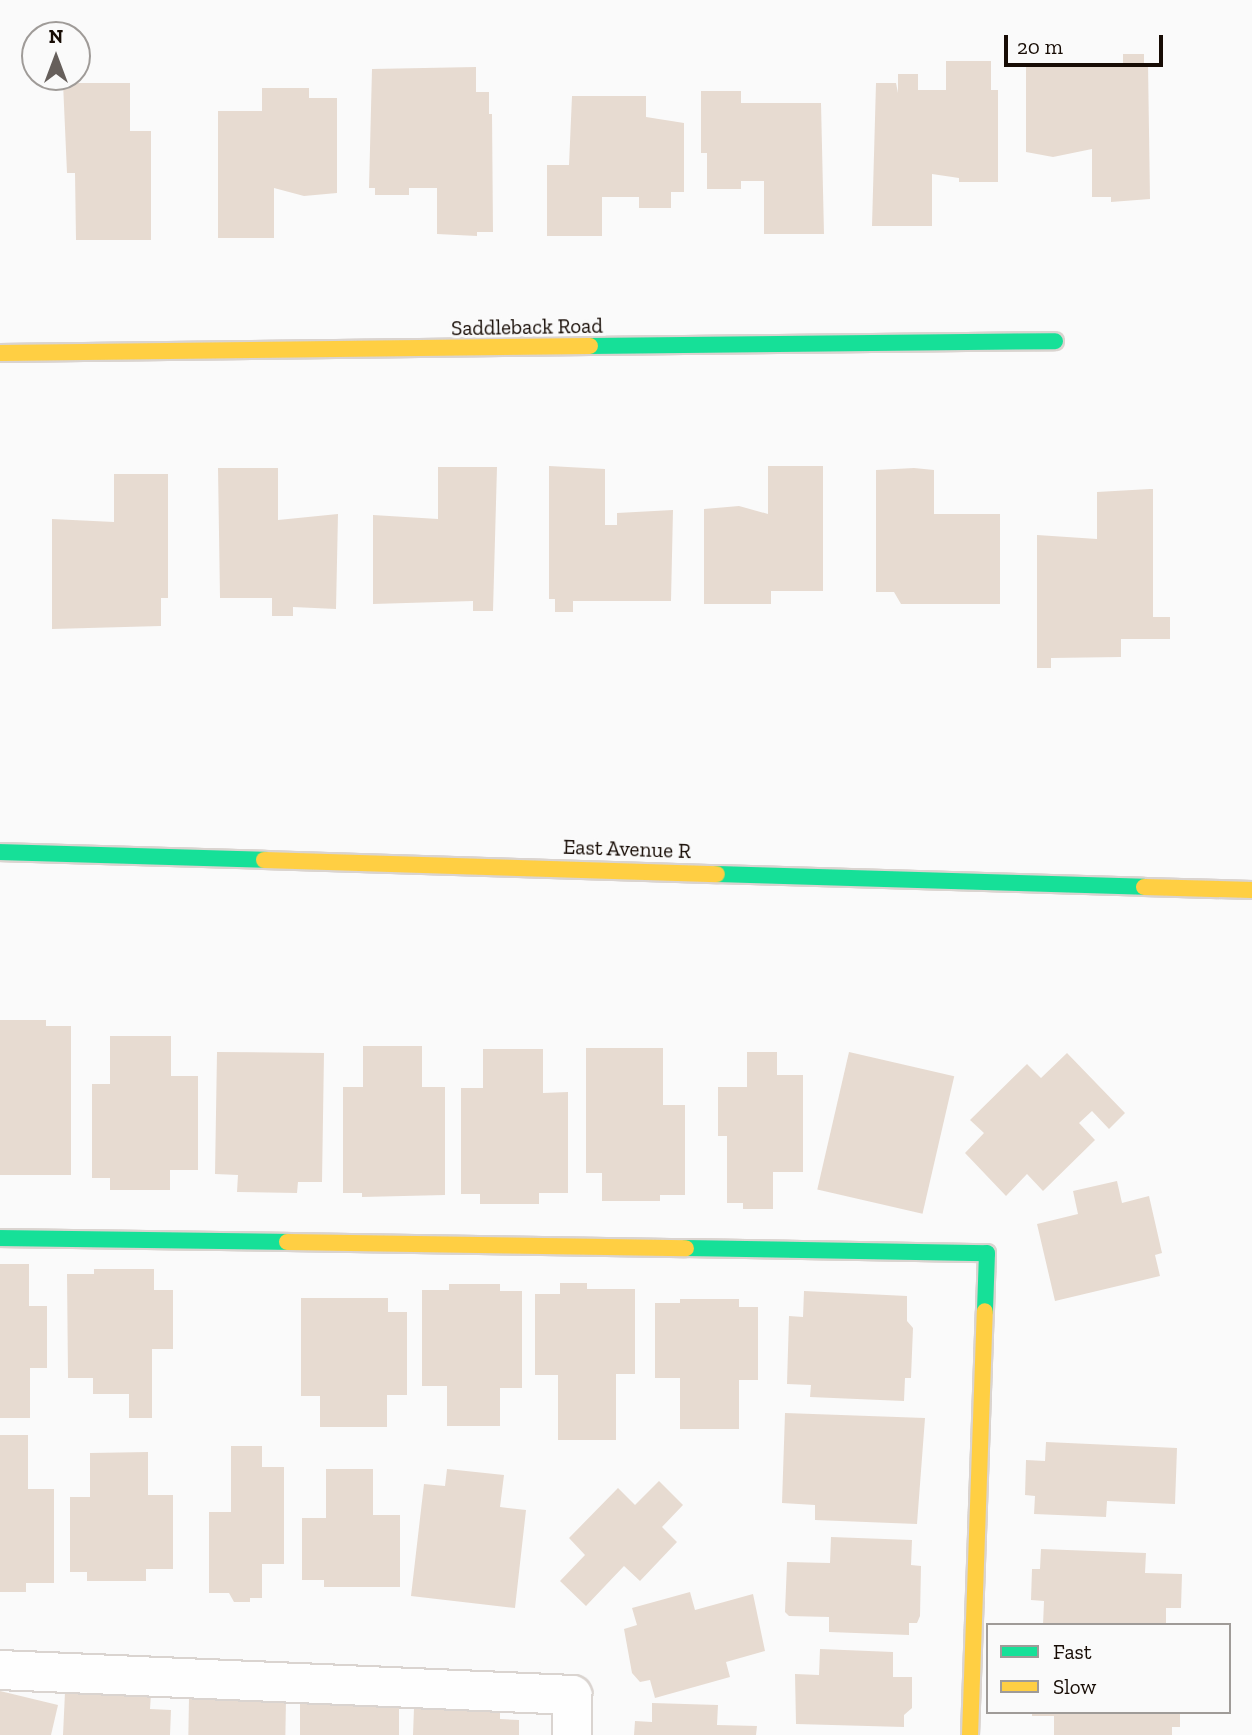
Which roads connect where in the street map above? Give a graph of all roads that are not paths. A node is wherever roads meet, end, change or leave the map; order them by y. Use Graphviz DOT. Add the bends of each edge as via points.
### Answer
graph roads {
  1 [pos="1055,341"];
  2 [pos="0,353"];
  3 [pos="0,852"];
  4 [pos="1252,890"];
  5 [pos="0,1238"];
  6 [pos="0,1670"];
  7 [pos="572,1735"];
  8 [pos="970,1735"];
  1 -- 2 [label="street, Saddleback Road"];
  3 -- 4 [label="street, East Avenue R"];
  5 -- 8 [label="street" via="987,1253"];
  6 -- 7 [label="street" via="572,1695"];
}
